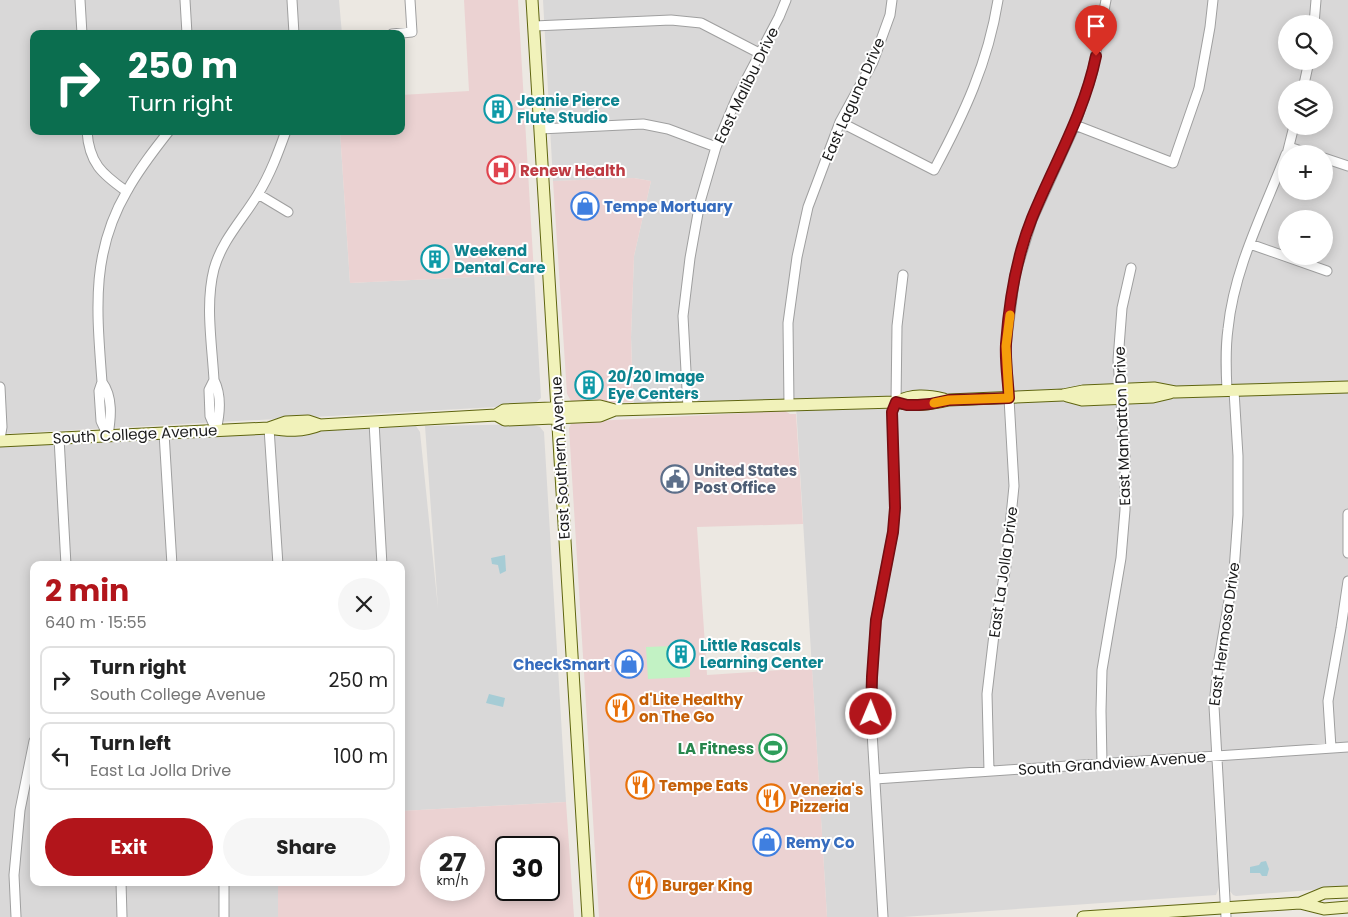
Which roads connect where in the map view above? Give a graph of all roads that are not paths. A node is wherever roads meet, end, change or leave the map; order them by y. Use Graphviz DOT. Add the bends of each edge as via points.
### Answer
graph roads {
  1 [pos="80,0"];
  2 [pos="185,0"];
  3 [pos="292,0"];
  4 [pos="410,0"];
  5 [pos="532,0"];
  6 [pos="786,0"];
  7 [pos="892,0"];
  8 [pos="998,0"];
  9 [pos="1106,0"];
  10 [pos="1213,0"];
  11 [pos="1316,0"];
  12 [pos="1315,15"];
  13 [pos="534,26"];
  14 [pos="82,30"];
  15 [pos="187,30"];
  16 [pos="294,30"];
  17 [pos="405,33"];
  18 [pos="759,53"];
  19 [pos="840,122"];
  20 [pos="1075,125"];
  21 [pos="540,129"];
  22 [pos="88,135"];
  23 [pos="166,135"];
  24 [pos="285,135"];
  25 [pos="716,147"];
  26 [pos="1333,161"];
  27 [pos="1348,166"];
  28 [pos="1278,174"];
  29 [pos="126,191"];
  30 [pos="258,194"];
  31 [pos="288,212"];
  32 [pos="1250,244"];
  33 [pos="1131,268"];
  34 [pos="1327,271"];
  35 [pos="903,275"];
  36 [pos="0,386"];
  37 [pos="1348,387"];
  38 [pos="1231,391"];
  39 [pos="1120,394"];
  40 [pos="1009,398"];
  41 [pos="896,402"];
  42 [pos="788,405"];
  43 [pos="688,408"];
  44 [pos="557,413"];
  45 [pos="374,422"];
  46 [pos="269,428"];
  47 [pos="216,430"];
  48 [pos="164,433"];
  49 [pos="108,436"];
  50 [pos="59,438"];
  51 [pos="0,440"];
  52 [pos="1348,514"];
  53 [pos="1348,553"];
  54 [pos="66,561"];
  55 [pos="172,561"];
  56 [pos="278,561"];
  57 [pos="382,561"];
  58 [pos="1348,581"];
  59 [pos="1348,747"];
  60 [pos="1331,748"];
  61 [pos="1216,756"];
  62 [pos="30,761"];
  63 [pos="1102,763"];
  64 [pos="989,771"];
  65 [pos="875,779"];
  66 [pos="120,886"];
  67 [pos="224,886"];
  68 [pos="1348,892"];
  69 [pos="1300,903"];
  70 [pos="1348,907"];
  71 [pos="1226,912"];
  72 [pos="16,917"];
  73 [pos="122,917"];
  74 [pos="224,917"];
  75 [pos="588,917"];
  76 [pos="883,917"];
  77 [pos="1083,917"];
  1 -- 14 [label="street"];
  2 -- 15 [label="street"];
  3 -- 16 [label="street"];
  4 -- 17 [label="street" via="412,32"];
  5 -- 13 [label="street, East Southern Avenue"];
  6 -- 18 [label="street, East Malibu Drive"];
  7 -- 19 [label="street, East Laguna Drive" via="873,62"];
  8 -- 19 [label="street" via="994,27 978,79 934,170"];
  9 -- 20 [label="street, East La Jolla Drive" via="1092,74"];
  10 -- 20 [label="street" via="1199,88 1173,163"];
  11 -- 12 [label="street"];
  13 -- 18 [label="street" via="671,20 701,23"];
  13 -- 21 [label="street, East Southern Avenue"];
  18 -- 25 [label="street, East Malibu Drive"];
  19 -- 42 [label="street, East Laguna Drive" via="808,207 796,257 788,324"];
  20 -- 40 [label="street, East La Jolla Drive" via="1032,220 1015,275 1006,346"];
  21 -- 25 [label="street" via="643,124"];
  21 -- 44 [label="street, East Southern Avenue"];
  22 -- 29 [label="street" via="94,161 108,178"];
  23 -- 29 [label="street"];
  24 -- 30 [label="street"];
  25 -- 43 [label="street, East Malibu Drive" via="700,202 683,316"];
  26 -- 27 [label="street"];
  28 -- 32 [label="street, East Hermosa Drive"];
  29 -- 49 [label="street" via="106,240 98,282 102,382 109,391 111,420"];
  30 -- 31 [label="street"];
  30 -- 47 [label="street" via="228,236 214,270 210,309 214,380 208,390 210,416"];
  32 -- 34 [label="street"];
  32 -- 38 [label="street, East Hermosa Drive" via="1235,289 1228,329 1226,350"];
  33 -- 39 [label="street, East Manhatton Drive" via="1122,308 1118,360"];
  35 -- 41 [label="street" via="897,326"];
  36 -- 51 [label="street"];
  37 -- 38 [label="street, South College Avenue"];
  38 -- 39 [label="street, South College Avenue" via="1175,392 1153,397"];
  38 -- 61 [label="street, East Hermosa Drive" via="1238,456 1238,515 1234,571 1214,692"];
  39 -- 40 [label="street, South College Avenue" via="1082,400 1063,395"];
  39 -- 63 [label="street, East Manhatton Drive" via="1125,457 1124,533 1102,670"];
  40 -- 41 [label="street, South College Avenue" via="949,400 930,396 907,397"];
  40 -- 64 [label="street, East La Jolla Drive" via="1014,486 987,694"];
  41 -- 42 [label="street, South College Avenue"];
  41 -- 65 [label="street" via="892,412 894,524 876,620 872,677"];
  42 -- 43 [label="street, South College Avenue"];
  43 -- 44 [label="street, South College Avenue" via="615,410 600,416"];
  44 -- 45 [label="street, South College Avenue" via="504,410 496,415"];
  44 -- 75 [label="street, East Southern Avenue"];
  45 -- 46 [label="street, South College Avenue" via="320,425 308,421 286,422"];
  45 -- 57 [label="street"];
  46 -- 47 [label="street, South College Avenue"];
  46 -- 56 [label="street"];
  47 -- 48 [label="street, South College Avenue"];
  48 -- 49 [label="street, South College Avenue"];
  48 -- 55 [label="street"];
  49 -- 50 [label="street, South College Avenue"];
  50 -- 51 [label="street, South College Avenue"];
  50 -- 54 [label="street"];
  52 -- 53 [label="street"];
  58 -- 60 [label="street" via="1328,701"];
  59 -- 60 [label="street, South Grandview Avenue"];
  60 -- 61 [label="street, South Grandview Avenue"];
  61 -- 63 [label="street, South Grandview Avenue"];
  61 -- 71 [label="street, East Hermosa Drive"];
  62 -- 72 [label="street" via="20,810 14,875"];
  63 -- 64 [label="street, South Grandview Avenue"];
  64 -- 65 [label="street, South Grandview Avenue"];
  65 -- 76 [label="street"];
  66 -- 73 [label="street"];
  67 -- 74 [label="street"];
  68 -- 69 [label="street" via="1324,893"];
  69 -- 70 [label="street" via="1324,909"];
  69 -- 71 [label="street"];
  71 -- 77 [label="street"];
}
